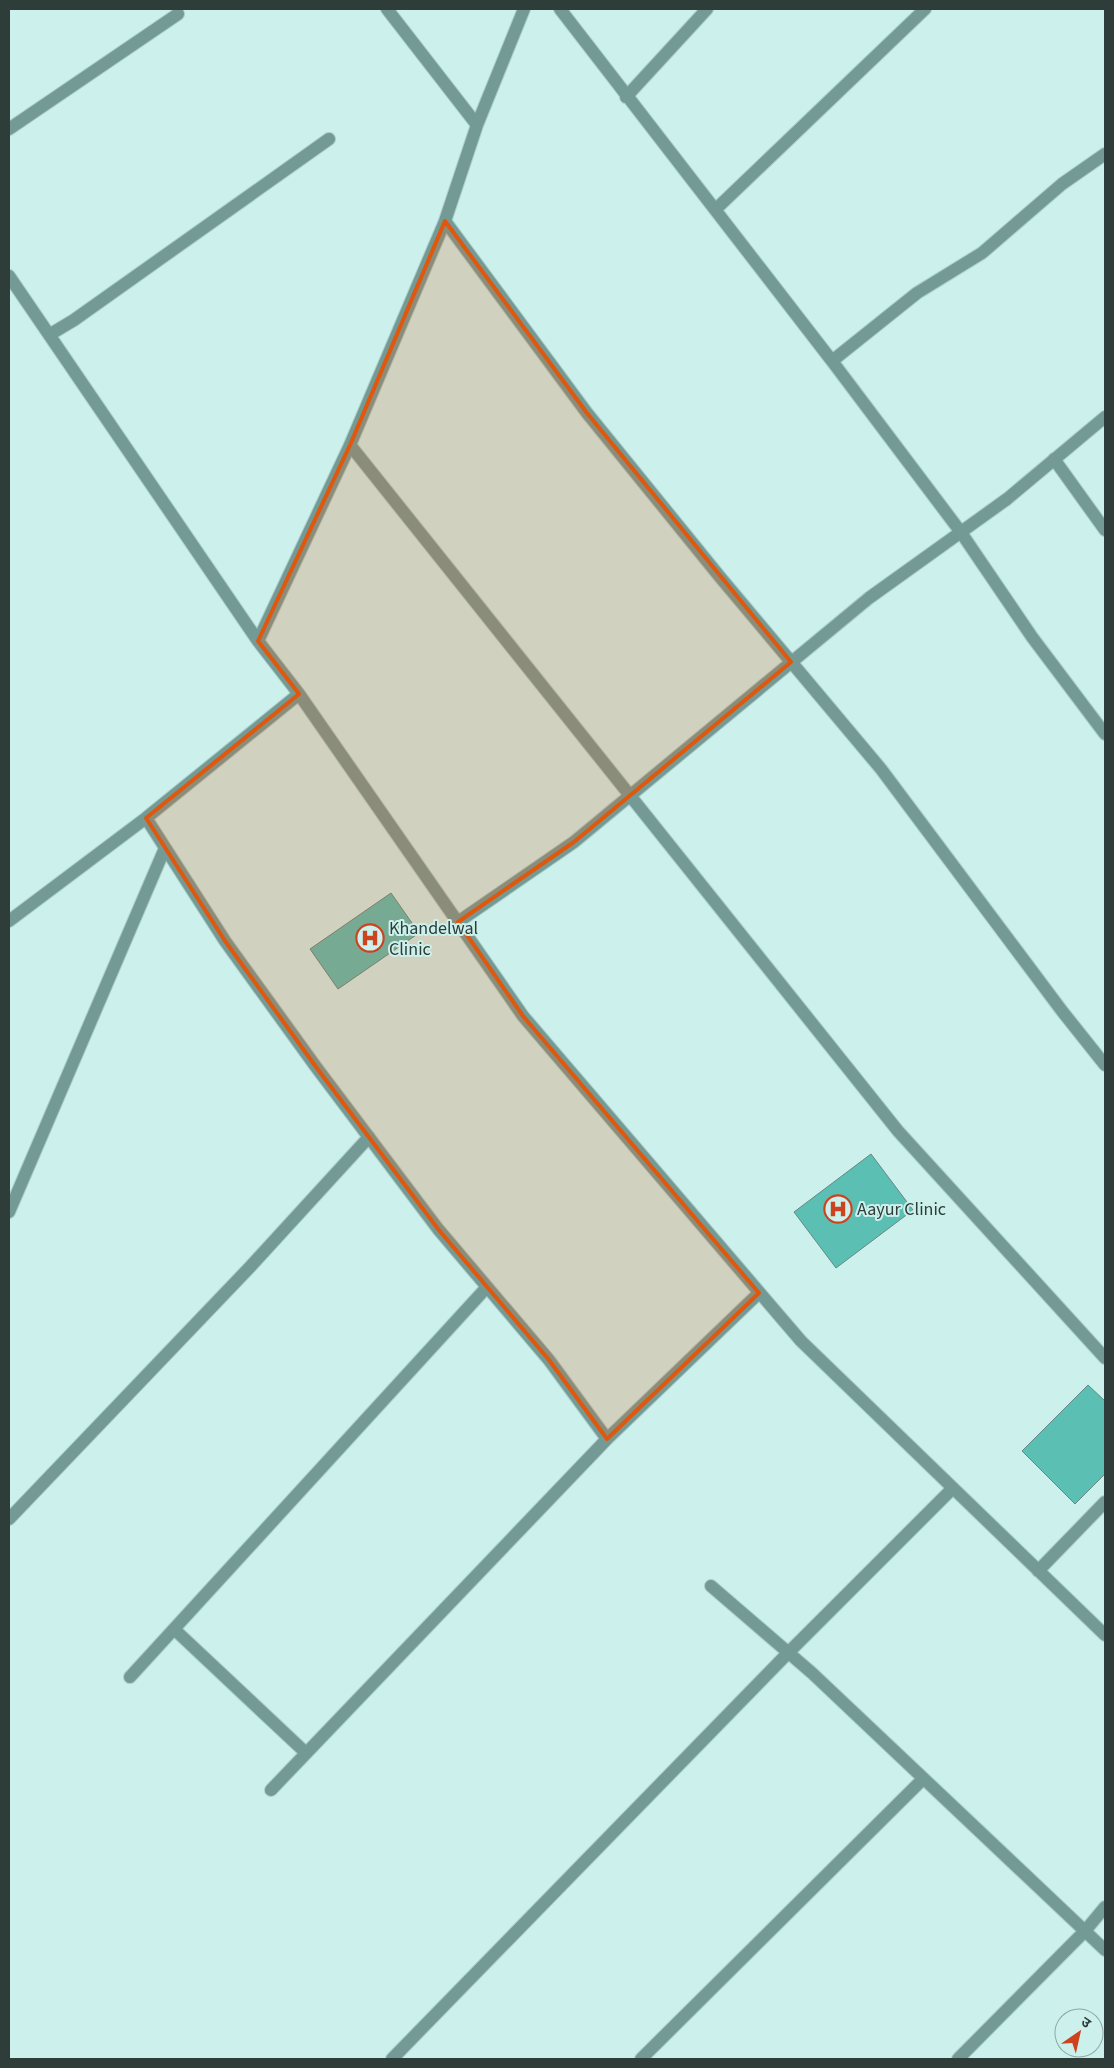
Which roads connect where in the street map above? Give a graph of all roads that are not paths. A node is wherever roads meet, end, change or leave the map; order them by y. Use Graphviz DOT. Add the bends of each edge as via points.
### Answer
graph roads {
  1 [pos="387,9"];
  2 [pos="524,9"];
  3 [pos="560,9"];
  4 [pos="707,9"];
  5 [pos="925,9"];
  6 [pos="178,14"];
  7 [pos="626,97"];
  8 [pos="477,125"];
  9 [pos="9,129"];
  10 [pos="329,138"];
  11 [pos="1105,154"];
  12 [pos="716,209"];
  13 [pos="445,220"];
  14 [pos="9,276"];
  15 [pos="49,335"];
  16 [pos="832,361"];
  17 [pos="1105,417"];
  18 [pos="350,445"];
  19 [pos="1054,459"];
  20 [pos="1105,530"];
  21 [pos="960,531"];
  22 [pos="258,641"];
  23 [pos="791,662"];
  24 [pos="299,694"];
  25 [pos="1105,734"];
  26 [pos="632,796"];
  27 [pos="146,818"];
  28 [pos="165,848"];
  29 [pos="9,921"];
  30 [pos="458,922"];
  31 [pos="1105,1065"];
  32 [pos="369,1137"];
  33 [pos="9,1212"];
  34 [pos="487,1287"];
  35 [pos="759,1293"];
  36 [pos="1105,1358"];
  37 [pos="607,1439"];
  38 [pos="952,1488"];
  39 [pos="1105,1502"];
  40 [pos="9,1519"];
  41 [pos="1038,1571"];
  42 [pos="711,1586"];
  43 [pos="174,1629"];
  44 [pos="1105,1635"];
  45 [pos="788,1653"];
  46 [pos="130,1677"];
  47 [pos="306,1753"];
  48 [pos="923,1779"];
  49 [pos="271,1790"];
  50 [pos="1105,1907"];
  51 [pos="1085,1931"];
  52 [pos="1105,1950"];
  53 [pos="392,2059"];
  54 [pos="642,2059"];
  55 [pos="958,2059"];
  1 -- 8 [label="street"];
  2 -- 8 [label="street"];
  3 -- 7 [label="street"];
  4 -- 7 [label="street"];
  5 -- 12 [label="street"];
  6 -- 9 [label="street"];
  7 -- 12 [label="street"];
  8 -- 13 [label="street"];
  10 -- 15 [label="street"];
  11 -- 16 [label="street" via="1062,184 982,253 917,293"];
  12 -- 16 [label="street"];
  13 -- 18 [label="street"];
  13 -- 23 [label="street" via="587,413"];
  14 -- 15 [label="street"];
  15 -- 22 [label="street"];
  16 -- 21 [label="street"];
  17 -- 19 [label="street"];
  18 -- 22 [label="street"];
  18 -- 26 [label="street"];
  19 -- 20 [label="street"];
  19 -- 21 [label="street" via="1007,499"];
  21 -- 23 [label="street" via="869,598"];
  21 -- 25 [label="street" via="1032,637"];
  22 -- 24 [label="street"];
  23 -- 26 [label="street"];
  23 -- 31 [label="street" via="881,768"];
  24 -- 27 [label="street"];
  24 -- 30 [label="street"];
  26 -- 30 [label="street" via="574,842"];
  26 -- 36 [label="street" via="898,1131"];
  27 -- 28 [label="street"];
  27 -- 29 [label="street"];
  28 -- 32 [label="street" via="225,941"];
  28 -- 33 [label="street"];
  30 -- 35 [label="street" via="523,1016"];
  32 -- 34 [label="street" via="438,1229"];
  32 -- 40 [label="street" via="250,1267"];
  34 -- 37 [label="street" via="549,1360"];
  34 -- 43 [label="street"];
  35 -- 37 [label="street"];
  35 -- 38 [label="street" via="801,1342"];
  37 -- 47 [label="street"];
  38 -- 41 [label="street"];
  38 -- 45 [label="street"];
  39 -- 41 [label="street"];
  41 -- 44 [label="street"];
  42 -- 45 [label="street"];
  43 -- 46 [label="street"];
  43 -- 47 [label="street"];
  45 -- 48 [label="street"];
  45 -- 53 [label="street"];
  47 -- 49 [label="street"];
  48 -- 51 [label="street"];
  48 -- 54 [label="street"];
  50 -- 51 [label="street"];
  51 -- 52 [label="street"];
  51 -- 55 [label="street"];
}
